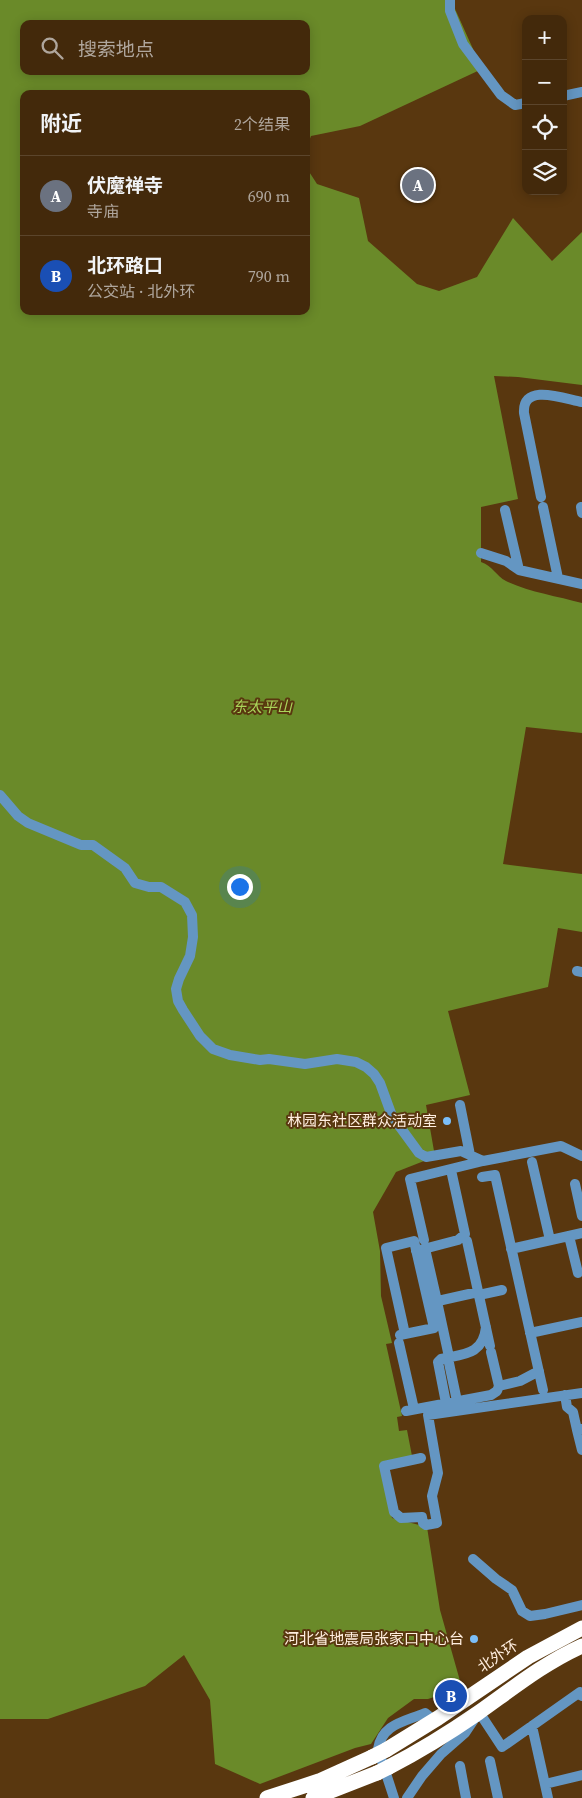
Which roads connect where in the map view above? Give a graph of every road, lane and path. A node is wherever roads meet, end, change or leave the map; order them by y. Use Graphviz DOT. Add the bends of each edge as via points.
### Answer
graph roads {
  1 [pos="450,0"];
  2 [pos="582,92"];
  3 [pos="567,95"];
  4 [pos="522,104"];
  5 [pos="582,402"];
  6 [pos="505,510"];
  7 [pos="481,553"];
  8 [pos="518,570"];
  9 [pos="558,578"];
  10 [pos="582,584"];
  11 [pos="0,795"];
  12 [pos="460,1105"];
  13 [pos="470,1155"];
  14 [pos="582,1156"];
  15 [pos="483,1162"];
  16 [pos="532,1162"];
  17 [pos="451,1170"];
  18 [pos="482,1177"];
  19 [pos="575,1184"];
  20 [pos="582,1216"];
  21 [pos="582,1233"];
  22 [pos="570,1236"];
  23 [pos="424,1240"];
  24 [pos="550,1240"];
  25 [pos="467,1241"];
  26 [pos="511,1249"];
  27 [pos="422,1252"];
  28 [pos="578,1273"];
  29 [pos="502,1290"];
  30 [pos="479,1294"];
  31 [pos="435,1303"];
  32 [pos="582,1322"];
  33 [pos="486,1328"];
  34 [pos="530,1333"];
  35 [pos="401,1338"];
  36 [pos="449,1360"];
  37 [pos="539,1371"];
  38 [pos="499,1386"];
  39 [pos="543,1390"];
  40 [pos="582,1393"];
  41 [pos="565,1395"];
  42 [pos="457,1401"];
  43 [pos="446,1403"];
  44 [pos="580,1430"];
  45 [pos="582,1450"];
  46 [pos="421,1458"];
  47 [pos="473,1559"];
  48 [pos="582,1605"];
  49 [pos="582,1628"];
  50 [pos="582,1646"];
  51 [pos="582,1696"];
  52 [pos="480,1712"];
  53 [pos="430,1723"];
  54 [pos="532,1726"];
  55 [pos="490,1761"];
  56 [pos="460,1766"];
  57 [pos="582,1775"];
  58 [pos="545,1784"];
  59 [pos="411,1796"];
  60 [pos="266,1798"];
  61 [pos="313,1798"];
  62 [pos="394,1798"];
  63 [pos="466,1798"];
  64 [pos="498,1798"];
  65 [pos="548,1798"];
  1 -- 4 [label="street" via="450,11 463,44 501,95 515,105"];
  2 -- 3 [label="street"];
  5 -- 9 [label="street" via="542,394 526,400 524,407"];
  6 -- 8 [label="street"];
  7 -- 8 [label="street"];
  8 -- 9 [label="street"];
  9 -- 10 [label="street"];
  11 -- 13 [label="street" via="28,824 81,845 93,845 126,868 135,883 161,887 185,902 192,915 193,937 190,956 176,989 178,1001 200,1036 213,1049 230,1056 260,1060 305,1064 337,1060 356,1062 374,1074 392,1116 419,1153 426,1157 461,1151"];
  12 -- 13 [label="street"];
  13 -- 15 [label="street"];
  14 -- 15 [label="street" via="561,1146"];
  15 -- 17 [label="street"];
  16 -- 24 [label="street"];
  17 -- 23 [label="street" via="410,1179"];
  17 -- 27 [label="street" via="465,1234 463,1238"];
  18 -- 26 [label="street" via="495,1175"];
  19 -- 20 [label="street"];
  21 -- 22 [label="street"];
  22 -- 24 [label="street"];
  22 -- 28 [label="street"];
  24 -- 26 [label="street"];
  25 -- 30 [label="street"];
  26 -- 34 [label="street"];
  27 -- 31 [label="street"];
  27 -- 35 [label="street" via="414,1241 386,1248"];
  29 -- 30 [label="street"];
  30 -- 31 [label="street"];
  30 -- 33 [label="street"];
  31 -- 35 [label="street" via="434,1328"];
  31 -- 36 [label="street"];
  32 -- 34 [label="street"];
  33 -- 36 [label="street" via="476,1350"];
  33 -- 38 [label="street"];
  34 -- 37 [label="street"];
  35 -- 43 [label="street" via="410,1410"];
  36 -- 42 [label="street"];
  36 -- 43 [label="street" via="438,1362"];
  37 -- 38 [label="street" via="520,1381"];
  37 -- 39 [label="street"];
  38 -- 42 [label="street" via="491,1395"];
  40 -- 41 [label="street"];
  41 -- 44 [label="street" via="567,1407 573,1412"];
  41 -- 46 [label="street" via="428,1415 438,1473 432,1496 437,1523 426,1525 422,1517 401,1518 394,1512 384,1466"];
  42 -- 43 [label="street"];
  44 -- 45 [label="street"];
  47 -- 48 [label="street" via="512,1590 522,1611 530,1616"];
  49 -- 53 [label="highway, 北外环" via="528,1657"];
  50 -- 52 [label="highway" via="517,1684"];
  51 -- 54 [label="street" via="580,1692"];
  52 -- 54 [label="street" via="502,1747"];
  52 -- 59 [label="street" via="464,1733 441,1754"];
  52 -- 61 [label="highway" via="383,1770"];
  53 -- 60 [label="highway, 北外环, bridge" via="372,1757 319,1781"];
  53 -- 62 [label="street" via="430,1717 425,1713 390,1727 379,1742 378,1749"];
  54 -- 58 [label="street"];
  55 -- 64 [label="street"];
  56 -- 63 [label="street"];
  57 -- 58 [label="street"];
  58 -- 65 [label="street"];
}
